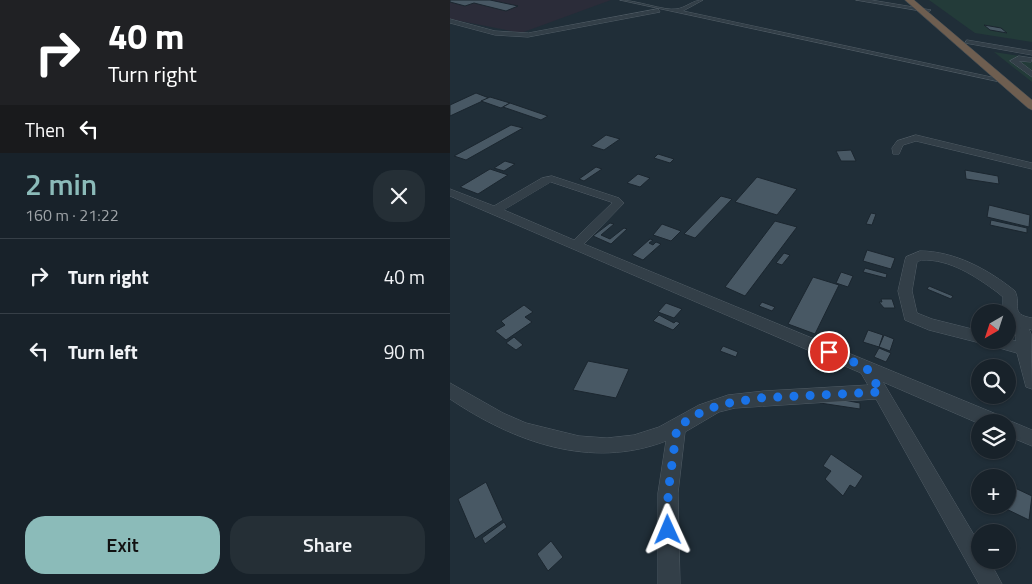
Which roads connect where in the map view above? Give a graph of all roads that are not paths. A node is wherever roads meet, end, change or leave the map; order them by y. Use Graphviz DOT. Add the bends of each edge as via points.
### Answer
graph roads {
  1 [pos="623,0"];
  2 [pos="700,0"];
  3 [pos="859,0"];
  4 [pos="909,0"];
  5 [pos="922,6"];
  6 [pos="675,10"];
  7 [pos="450,21"];
  8 [pos="966,42"];
  9 [pos="991,46"];
  10 [pos="975,49"];
  11 [pos="1032,53"];
  12 [pos="1032,60"];
  13 [pos="1032,75"];
  14 [pos="1001,80"];
  15 [pos="1032,97"];
  16 [pos="1032,106"];
  17 [pos="896,152"];
  18 [pos="1032,166"];
  19 [pos="450,192"];
  20 [pos="494,211"];
  21 [pos="576,245"];
  22 [pos="1010,304"];
  23 [pos="1025,322"];
  24 [pos="971,335"];
  25 [pos="1016,347"];
  26 [pos="1024,349"];
  27 [pos="866,367"];
  28 [pos="1032,382"];
  29 [pos="450,390"];
  30 [pos="881,392"];
  31 [pos="977,414"];
  32 [pos="677,427"];
  33 [pos="1016,431"];
  34 [pos="1032,438"];
  35 [pos="669,584"];
  36 [pos="991,584"];
  1 -- 6 [label="street"];
  2 -- 6 [label="street"];
  3 -- 5 [label="street"];
  4 -- 5 [label="highway"];
  5 -- 8 [label="highway"];
  5 -- 14 [label="highway"];
  6 -- 7 [label="street" via="626,15 526,34 500,34"];
  6 -- 14 [label="street"];
  8 -- 9 [label="street"];
  8 -- 10 [label="highway"];
  9 -- 10 [label="street"];
  9 -- 11 [label="street"];
  10 -- 15 [label="highway"];
  12 -- 13 [label="street" via="1019,58 1014,61"];
  14 -- 16 [label="highway"];
  17 -- 18 [label="street" via="900,141 916,138"];
  19 -- 20 [label="street"];
  20 -- 21 [label="street"];
  20 -- 21 [label="street" via="552,179 615,200 618,203 615,207"];
  21 -- 27 [label="street"];
  22 -- 24 [label="street" via="1010,295 993,281 944,259 926,255 911,260 905,291 910,316"];
  23 -- 26 [label="street"];
  25 -- 26 [label="street"];
  26 -- 28 [label="street"];
  27 -- 30 [label="street"];
  27 -- 31 [label="street"];
  29 -- 32 [label="street" via="526,431 574,444 620,446 642,442"];
  30 -- 32 [label="street" via="768,398 723,404 703,411"];
  30 -- 36 [label="street"];
  32 -- 35 [label="street" via="668,493"];
  33 -- 34 [label="street"];
}
